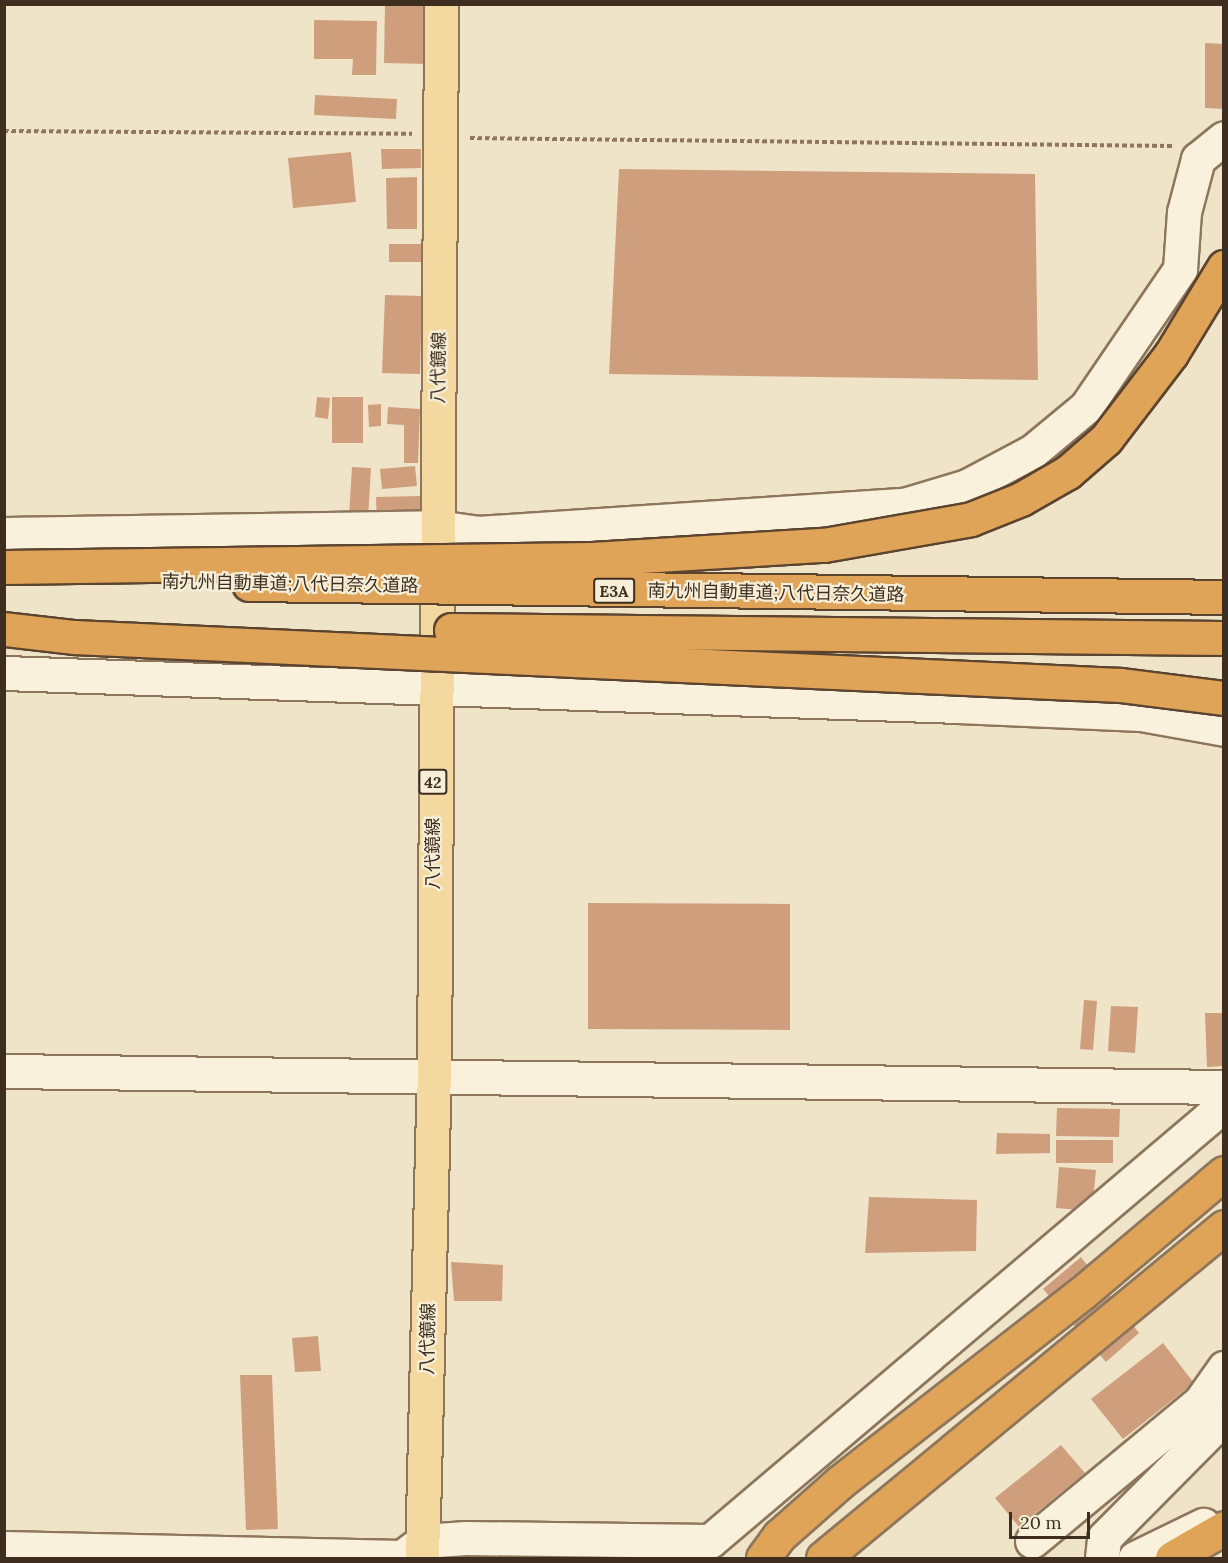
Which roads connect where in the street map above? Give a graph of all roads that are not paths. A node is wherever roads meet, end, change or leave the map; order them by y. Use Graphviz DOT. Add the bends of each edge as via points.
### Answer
graph roads {
  1 [pos="441,4"];
  2 [pos="1224,138"];
  3 [pos="1224,267"];
  4 [pos="437,527"];
  5 [pos="4,534"];
  6 [pos="4,567"];
  7 [pos="4,579"];
  8 [pos="1224,597"];
  9 [pos="4,627"];
  10 [pos="1224,638"];
  11 [pos="4,673"];
  12 [pos="433,686"];
  13 [pos="1224,698"];
  14 [pos="1224,729"];
  15 [pos="4,1071"];
  16 [pos="434,1073"];
  17 [pos="1224,1087"];
  18 [pos="1224,1105"];
  19 [pos="1224,1160"];
  20 [pos="1214,1180"];
  21 [pos="1224,1227"];
  22 [pos="1224,1368"];
  23 [pos="1224,1417"];
  24 [pos="1224,1515"];
  25 [pos="1224,1528"];
  26 [pos="1032,1541"];
  27 [pos="4,1548"];
  28 [pos="422,1550"];
  29 [pos="763,1558"];
  30 [pos="823,1558"];
  31 [pos="1102,1558"];
  32 [pos="1135,1558"];
  33 [pos="1172,1558"];
  1 -- 4 [label="main road, 八代鏡線 / 42"];
  2 -- 4 [label="street" via="1198,159 1184,212 1180,269 1086,407 1033,451 967,486 904,505 810,514 478,533"];
  3 -- 6 [label="highway, bridge" via="1171,354 1106,439 1068,472 971,519 824,545 592,559"];
  4 -- 5 [label="street"];
  4 -- 12 [label="main road, 八代鏡線 / 42"];
  7 -- 8 [label="highway, 南九州自動車道;八代日奈久道路 / E3A, bridge"];
  9 -- 10 [label="highway, bridge"];
  9 -- 13 [label="highway, bridge" via="74,638 611,658 1120,685"];
  11 -- 12 [label="street"];
  12 -- 14 [label="street" via="1141,714"];
  12 -- 16 [label="main road, 八代鏡線 / 42"];
  15 -- 16 [label="street"];
  16 -- 17 [label="street"];
  16 -- 28 [label="main road, 八代鏡線 / 42"];
  18 -- 28 [label="street" via="720,1536 710,1541"];
  19 -- 20 [label="highway"];
  20 -- 29 [label="highway" via="1082,1293 840,1482 779,1536"];
  21 -- 30 [label="highway"];
  22 -- 26 [label="street" via="1200,1402"];
  23 -- 31 [label="street" via="1148,1500 1104,1538"];
  24 -- 32 [label="street"];
  25 -- 33 [label="highway"];
  27 -- 28 [label="street" via="402,1557"];
}
